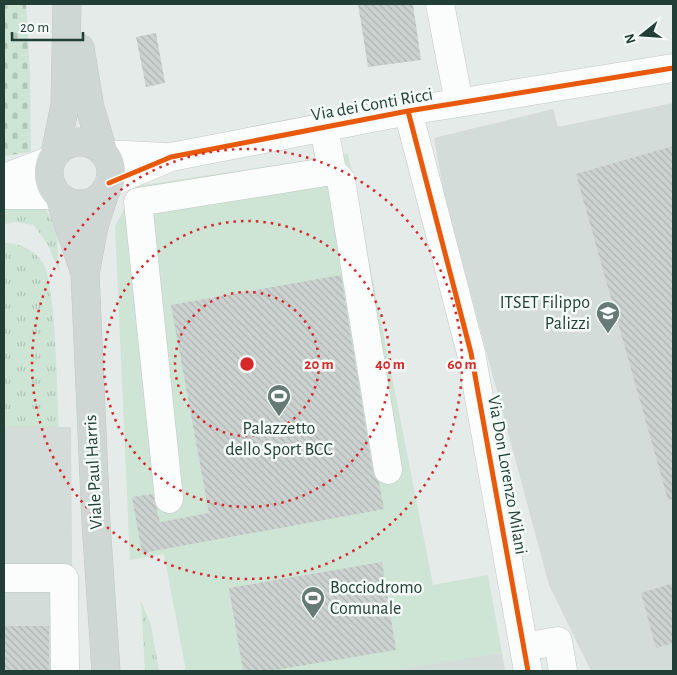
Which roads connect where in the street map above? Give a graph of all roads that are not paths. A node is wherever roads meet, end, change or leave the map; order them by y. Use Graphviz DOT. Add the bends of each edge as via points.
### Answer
graph roads {
  1 [pos="67,4"];
  2 [pos="76,4"];
  3 [pos="440,4"];
  4 [pos="673,68"];
  5 [pos="459,103"];
  6 [pos="408,111"];
  7 [pos="324,128"];
  8 [pos="104,153"];
  9 [pos="53,157"];
  10 [pos="171,157"];
  11 [pos="332,170"];
  12 [pos="4,178"];
  13 [pos="108,186"];
  14 [pos="4,195"];
  15 [pos="58,195"];
  16 [pos="85,273"];
  17 [pos="388,470"];
  18 [pos="169,499"];
  19 [pos="4,578"];
  20 [pos="526,659"];
  21 [pos="65,671"];
  22 [pos="106,671"];
  23 [pos="563,671"];
  1 -- 9 [label="main road" via="65,105"];
  2 -- 8 [label="main road" via="85,87"];
  3 -- 5 [label="street"];
  4 -- 5 [label="street, Via dei Conti Ricci"];
  5 -- 6 [label="street, Via dei Conti Ricci"];
  6 -- 7 [label="street, Via dei Conti Ricci"];
  6 -- 20 [label="street, Via Don Lorenzo Milani" via="471,353"];
  7 -- 10 [label="street, Via dei Conti Ricci"];
  7 -- 11 [label="street"];
  8 -- 9 [label="main road" via="91,144 78,142 65,145"];
  8 -- 10 [label="street, Via dei Conti Ricci"];
  8 -- 13 [label="main road" via="111,168"];
  9 -- 12 [label="street"];
  9 -- 15 [label="main road" via="49,178"];
  10 -- 13 [label="street, Via dei Conti Ricci"];
  11 -- 17 [label="street" via="341,180"];
  11 -- 18 [label="street" via="138,202"];
  13 -- 15 [label="main road" via="93,201 84,204 67,201"];
  13 -- 16 [label="main road, Viale Paul Harris" via="94,226"];
  14 -- 15 [label="street"];
  15 -- 16 [label="main road, Viale Paul Harris"];
  16 -- 22 [label="main road, Viale Paul Harris"];
  19 -- 21 [label="street" via="64,578"];
  20 -- 23 [label="street" via="558,641"];
}
